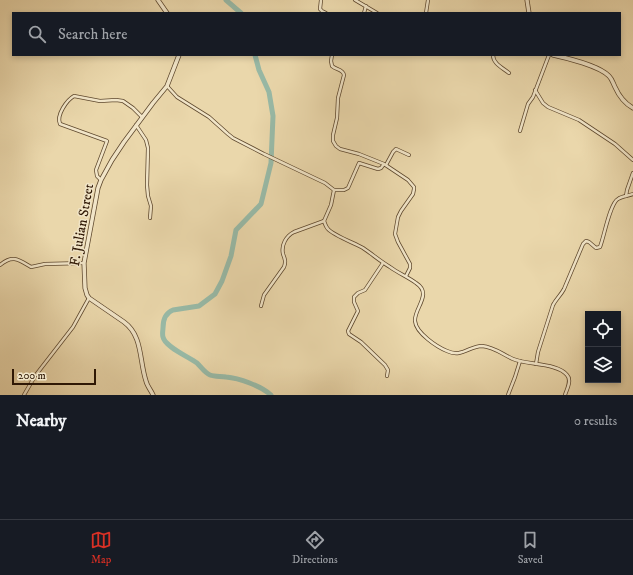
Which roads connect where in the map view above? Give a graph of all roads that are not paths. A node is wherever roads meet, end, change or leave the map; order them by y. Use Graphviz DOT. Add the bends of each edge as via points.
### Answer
graph roads {
  1 [pos="158,0"];
  2 [pos="321,0"];
  3 [pos="355,0"];
  4 [pos="428,0"];
  5 [pos="527,0"];
  6 [pos="366,6"];
  7 [pos="166,12"];
  8 [pos="324,12"];
  9 [pos="364,12"];
  10 [pos="375,12"];
  11 [pos="426,12"];
  12 [pos="528,12"];
  13 [pos="179,56"];
  14 [pos="332,56"];
  15 [pos="493,56"];
  16 [pos="549,56"];
  17 [pos="556,56"];
  18 [pos="509,73"];
  19 [pos="167,86"];
  20 [pos="535,90"];
  21 [pos="633,108"];
  22 [pos="142,117"];
  23 [pos="136,125"];
  24 [pos="520,131"];
  25 [pos="409,155"];
  26 [pos="633,160"];
  27 [pos="385,164"];
  28 [pos="633,173"];
  29 [pos="101,180"];
  30 [pos="334,190"];
  31 [pos="633,194"];
  32 [pos="626,196"];
  33 [pos="150,218"];
  34 [pos="324,221"];
  35 [pos="84,263"];
  36 [pos="383,263"];
  37 [pos="0,265"];
  38 [pos="406,276"];
  39 [pos="89,298"];
  40 [pos="261,306"];
  41 [pos="520,361"];
  42 [pos="536,364"];
  43 [pos="387,376"];
  44 [pos="24,395"];
  45 [pos="153,395"];
  46 [pos="508,395"];
  47 [pos="565,395"];
  1 -- 7 [label="street"];
  2 -- 8 [label="street" via="320,9"];
  3 -- 6 [label="street"];
  4 -- 11 [label="street"];
  5 -- 12 [label="street"];
  6 -- 9 [label="street"];
  6 -- 10 [label="street"];
  13 -- 19 [label="street, F. Julian Street"];
  14 -- 27 [label="street" via="332,66 344,75 338,98 333,141 340,149"];
  15 -- 18 [label="street" via="495,62"];
  16 -- 20 [label="street"];
  17 -- 21 [label="street" via="604,72 622,100"];
  19 -- 22 [label="street, F. Julian Street"];
  19 -- 30 [label="street" via="177,97 209,117 241,143 325,182"];
  20 -- 24 [label="street" via="529,100"];
  20 -- 26 [label="street" via="548,107 579,120 615,144"];
  22 -- 23 [label="street, F. Julian Street"];
  22 -- 29 [label="street" via="128,103 120,101 100,101 74,96 67,102 59,116 60,124 107,141 96,170"];
  23 -- 29 [label="street, F. Julian Street"];
  23 -- 33 [label="street" via="148,148 147,185 151,206"];
  25 -- 27 [label="street" via="396,149"];
  27 -- 30 [label="street" via="377,169 359,163 348,188"];
  27 -- 38 [label="street" via="414,186 398,217 395,234 410,264"];
  28 -- 32 [label="street"];
  29 -- 35 [label="street, F. Julian Street"];
  30 -- 34 [label="street"];
  31 -- 32 [label="street"];
  32 -- 42 [label="street" via="613,204 600,247 596,248 586,241 583,244 562,294 553,306"];
  34 -- 36 [label="street" via="327,229 364,249"];
  34 -- 40 [label="street" via="292,233 286,240 283,248 284,267 264,295"];
  35 -- 37 [label="street" via="49,263 31,267 20,260 10,258"];
  35 -- 39 [label="street, F. Julian Street"];
  36 -- 38 [label="street"];
  36 -- 43 [label="street" via="365,290 354,297 358,311 348,331 385,366"];
  38 -- 41 [label="street" via="422,288 423,292 415,323 419,331 439,347 453,353 463,353 484,346"];
  39 -- 44 [label="street" via="73,327 35,376"];
  39 -- 45 [label="street" via="132,329 146,382"];
  41 -- 42 [label="street"];
  41 -- 46 [label="street"];
  42 -- 47 [label="street" via="556,368 567,374 569,380"];
}
